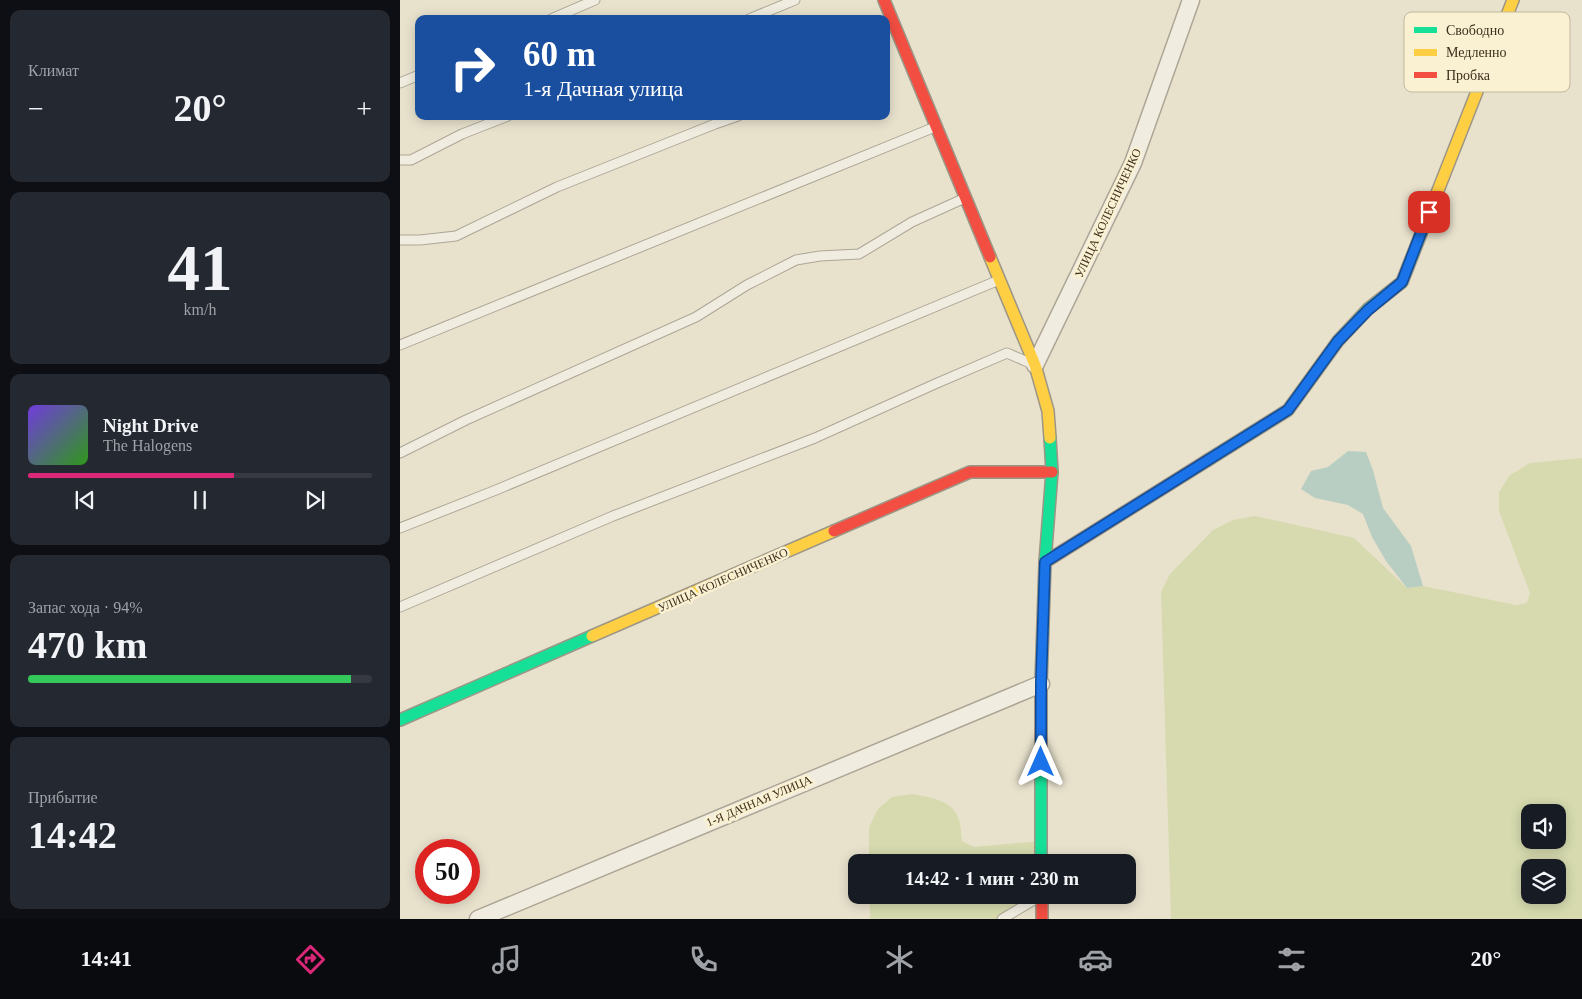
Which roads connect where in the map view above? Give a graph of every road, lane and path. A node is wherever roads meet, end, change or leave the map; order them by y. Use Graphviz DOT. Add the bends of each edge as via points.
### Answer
graph roads {
  1 [pos="595,0"];
  2 [pos="795,0"];
  3 [pos="884,0"];
  4 [pos="1191,0"];
  5 [pos="1513,0"];
  6 [pos="1508,12"];
  7 [pos="560,15"];
  8 [pos="759,15"];
  9 [pos="889,15"];
  10 [pos="890,20"];
  11 [pos="415,77"];
  12 [pos="400,83"];
  13 [pos="1477,92"];
  14 [pos="498,120"];
  15 [pos="726,120"];
  16 [pos="936,127"];
  17 [pos="400,160"];
  18 [pos="966,198"];
  19 [pos="400,240"];
  20 [pos="1000,280"];
  21 [pos="400,345"];
  22 [pos="1035,365"];
  23 [pos="400,453"];
  24 [pos="1052,472"];
  25 [pos="400,528"];
  26 [pos="1045,562"];
  27 [pos="400,607"];
  28 [pos="1041,684"];
  29 [pos="400,720"];
  30 [pos="1041,854"];
  31 [pos="1027,904"];
  32 [pos="1042,904"];
  33 [pos="478,919"];
  34 [pos="1002,919"];
  35 [pos="1042,919"];
  1 -- 7 [label="lane"];
  2 -- 8 [label="lane"];
  3 -- 9 [label="street"];
  4 -- 22 [label="street, УЛИЦА КОЛЕСНИЧЕНКО" via="1133,163"];
  5 -- 6 [label="street"];
  10 -- 16 [label="street"];
  11 -- 12 [label="lane"];
  13 -- 26 [label="street" via="1402,282 1338,341 1288,410"];
  14 -- 17 [label="lane" via="411,160"];
  15 -- 19 [label="lane" via="557,187 456,236"];
  16 -- 18 [label="street"];
  16 -- 21 [label="lane"];
  18 -- 20 [label="street"];
  18 -- 23 [label="lane" via="912,222 859,254 796,260 747,285 696,317"];
  20 -- 22 [label="street"];
  20 -- 25 [label="lane"];
  22 -- 24 [label="street" via="1048,411"];
  22 -- 27 [label="lane" via="1007,354 815,438 612,516"];
  24 -- 26 [label="street"];
  24 -- 29 [label="street, УЛИЦА КОЛЕСНИЧЕНКО" via="970,472"];
  26 -- 28 [label="street"];
  28 -- 30 [label="street"];
  28 -- 33 [label="street, 1-Я ДАЧНАЯ УЛИЦА"];
  31 -- 34 [label="lane"];
  32 -- 35 [label="street"];
}
